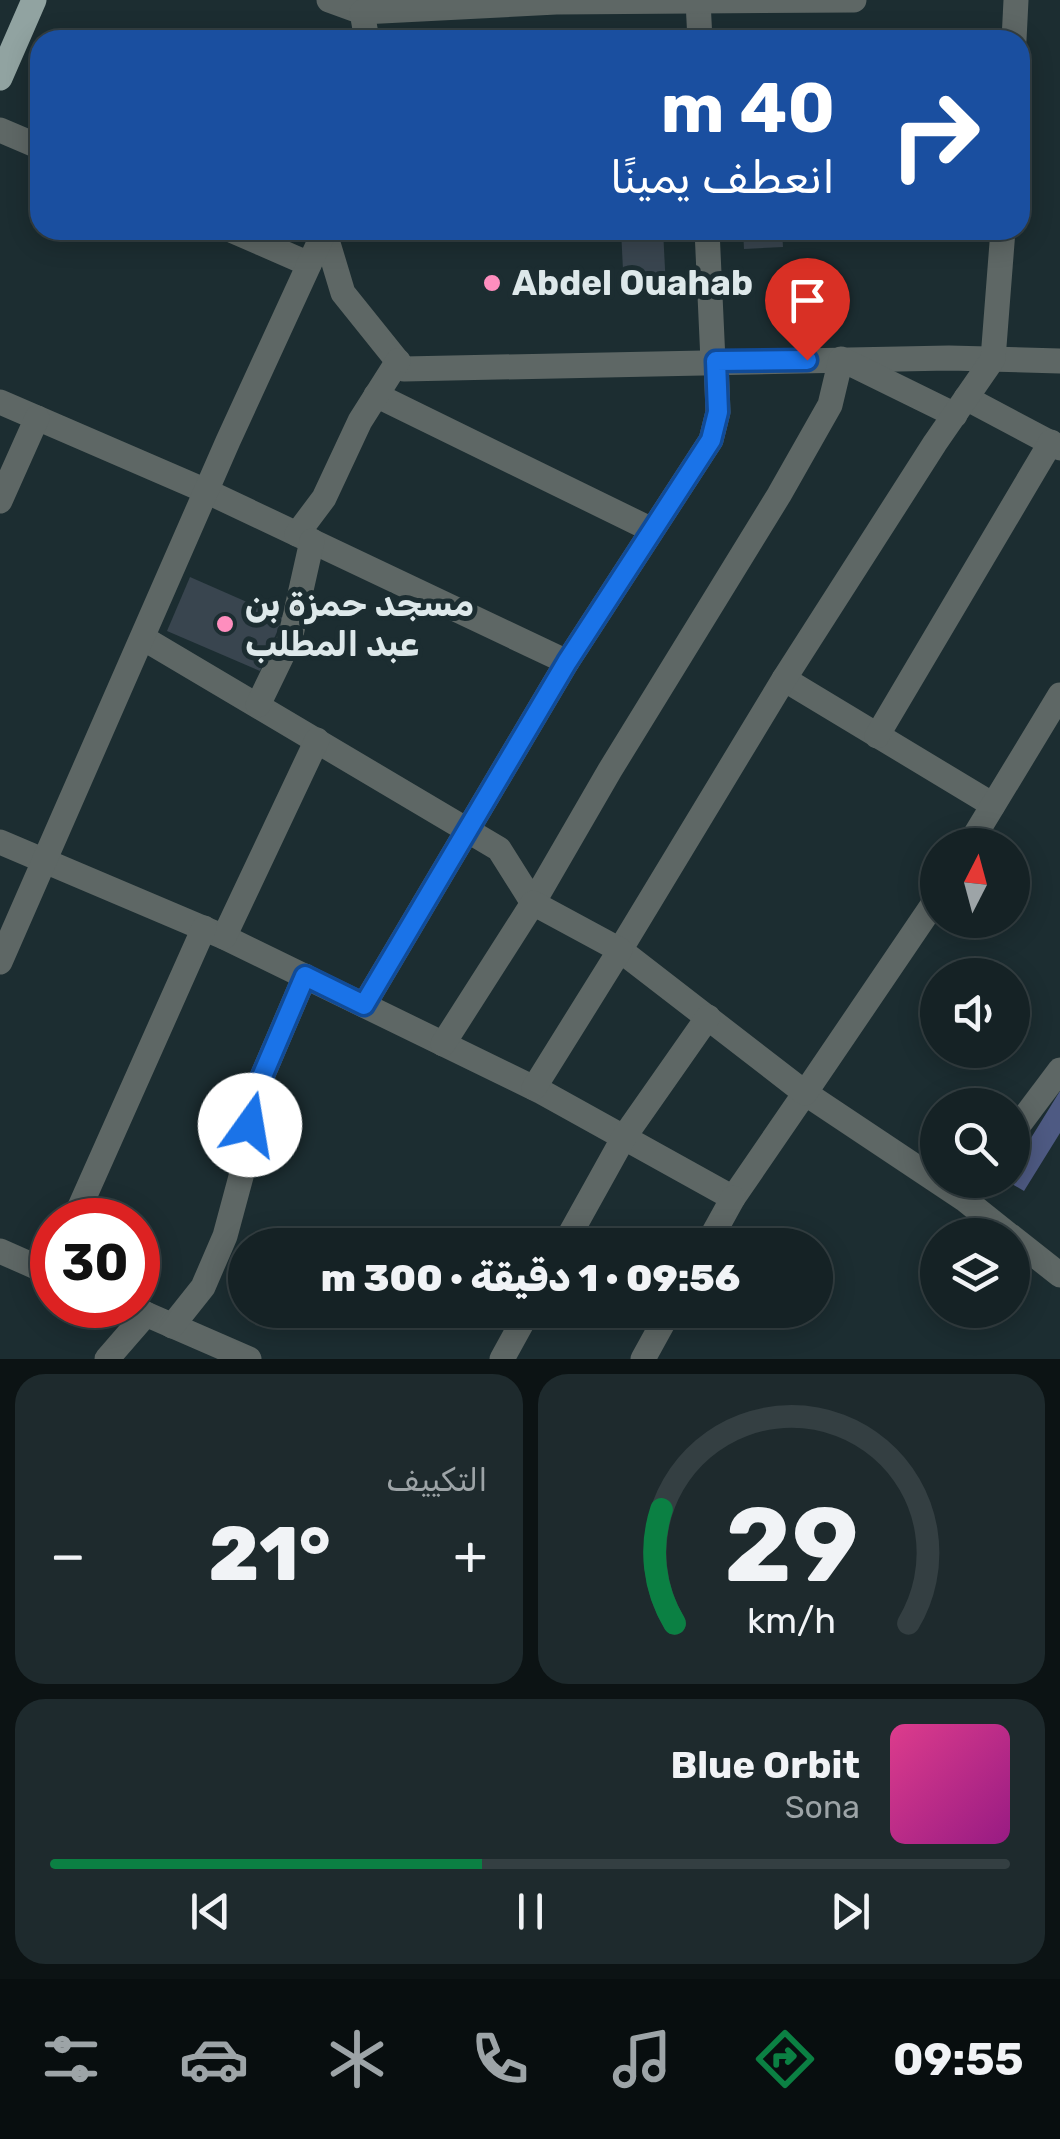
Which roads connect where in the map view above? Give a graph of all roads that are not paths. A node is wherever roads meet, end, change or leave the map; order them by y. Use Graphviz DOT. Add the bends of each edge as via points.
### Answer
graph roads {
  1 [pos="34,0"];
  2 [pos="329,0"];
  3 [pos="843,0"];
  4 [pos="854,0"];
  5 [pos="1016,0"];
  6 [pos="556,1"];
  7 [pos="698,2"];
  8 [pos="362,12"];
  9 [pos="365,30"];
  10 [pos="699,30"];
  11 [pos="1014,30"];
  12 [pos="0,78"];
  13 [pos="0,130"];
  14 [pos="30,143"];
  15 [pos="254,240"];
  16 [pos="320,240"];
  17 [pos="327,240"];
  18 [pos="708,240"];
  19 [pos="1002,240"];
  20 [pos="309,264"];
  21 [pos="994,359"];
  22 [pos="841,360"];
  23 [pos="1060,360"];
  24 [pos="398,361"];
  25 [pos="714,361"];
  26 [pos="376,395"];
  27 [pos="0,402"];
  28 [pos="961,406"];
  29 [pos="37,418"];
  30 [pos="1055,446"];
  31 [pos="206,491"];
  32 [pos="0,501"];
  33 [pos="652,530"];
  34 [pos="304,538"];
  35 [pos="143,638"];
  36 [pos="567,662"];
  37 [pos="784,679"];
  38 [pos="1060,695"];
  39 [pos="258,705"];
  40 [pos="877,736"];
  41 [pos="317,740"];
  42 [pos="992,805"];
  43 [pos="979,828"];
  44 [pos="466,829"];
  45 [pos="0,842"];
  46 [pos="46,862"];
  47 [pos="533,903"];
  48 [pos="920,924"];
  49 [pos="214,933"];
  50 [pos="620,950"];
  51 [pos="0,962"];
  52 [pos="305,976"];
  53 [pos="364,1005"];
  54 [pos="708,1018"];
  55 [pos="443,1044"];
  56 [pos="1060,1070"];
  57 [pos="534,1088"];
  58 [pos="805,1093"];
  59 [pos="1030,1110"];
  60 [pos="624,1137"];
  61 [pos="920,1160"];
  62 [pos="85,1198"];
  63 [pos="733,1198"];
  64 [pos="978,1198"];
  65 [pos="995,1218"];
  66 [pos="573,1228"];
  67 [pos="716,1228"];
  68 [pos="0,1251"];
  69 [pos="1030,1251"];
  70 [pos="30,1263"];
  71 [pos="1060,1275"];
  72 [pos="160,1321"];
  73 [pos="172,1326"];
  74 [pos="125,1328"];
  75 [pos="518,1328"];
  76 [pos="660,1328"];
  77 [pos="107,1359"];
  78 [pos="249,1359"];
  79 [pos="502,1359"];
  80 [pos="643,1359"];
  1 -- 12 [label="main road"];
  2 -- 8 [label="street"];
  3 -- 4 [label="street"];
  3 -- 7 [label="street"];
  5 -- 11 [label="street"];
  6 -- 7 [label="street"];
  6 -- 8 [label="street"];
  7 -- 10 [label="street"];
  8 -- 9 [label="street"];
  13 -- 14 [label="street"];
  15 -- 20 [label="street"];
  16 -- 20 [label="street"];
  17 -- 24 [label="street" via="344,293"];
  18 -- 25 [label="street"];
  19 -- 21 [label="street"];
  20 -- 31 [label="street"];
  21 -- 22 [label="street"];
  21 -- 23 [label="street"];
  21 -- 28 [label="street"];
  22 -- 25 [label="street"];
  22 -- 28 [label="street"];
  22 -- 47 [label="street" via="830,404 779,495"];
  24 -- 25 [label="street" via="404,369"];
  24 -- 26 [label="street"];
  25 -- 33 [label="street" via="718,412 711,440"];
  26 -- 33 [label="street"];
  26 -- 34 [label="street"];
  27 -- 29 [label="street"];
  28 -- 30 [label="street"];
  28 -- 37 [label="street"];
  29 -- 31 [label="street"];
  29 -- 32 [label="street"];
  30 -- 40 [label="street"];
  31 -- 34 [label="street"];
  31 -- 35 [label="street"];
  33 -- 36 [label="street"];
  34 -- 36 [label="street"];
  34 -- 39 [label="street" via="290,639"];
  35 -- 39 [label="street"];
  35 -- 46 [label="street"];
  36 -- 44 [label="street"];
  37 -- 40 [label="street"];
  37 -- 50 [label="street"];
  38 -- 42 [label="street"];
  39 -- 41 [label="street"];
  40 -- 42 [label="street"];
  41 -- 44 [label="street"];
  41 -- 49 [label="street"];
  42 -- 43 [label="street"];
  44 -- 47 [label="street" via="499,849"];
  44 -- 53 [label="street"];
  45 -- 46 [label="street"];
  46 -- 49 [label="street"];
  46 -- 51 [label="street"];
  47 -- 50 [label="street"];
  47 -- 55 [label="street"];
  48 -- 58 [label="street"];
  49 -- 52 [label="street"];
  49 -- 62 [label="street"];
  50 -- 54 [label="street"];
  50 -- 57 [label="street"];
  52 -- 53 [label="street"];
  52 -- 73 [label="street" via="255,1093 224,1236 203,1287"];
  53 -- 55 [label="street"];
  54 -- 58 [label="street"];
  54 -- 60 [label="street"];
  55 -- 57 [label="street"];
  56 -- 59 [label="street"];
  57 -- 60 [label="street"];
  58 -- 61 [label="street"];
  58 -- 63 [label="street"];
  60 -- 63 [label="street"];
  60 -- 66 [label="street"];
  63 -- 67 [label="street"];
  64 -- 65 [label="street"];
  68 -- 70 [label="street"];
  69 -- 71 [label="street"];
  72 -- 73 [label="street"];
  73 -- 78 [label="street"];
  74 -- 77 [label="street"];
  75 -- 79 [label="street"];
  76 -- 80 [label="street"];
}
